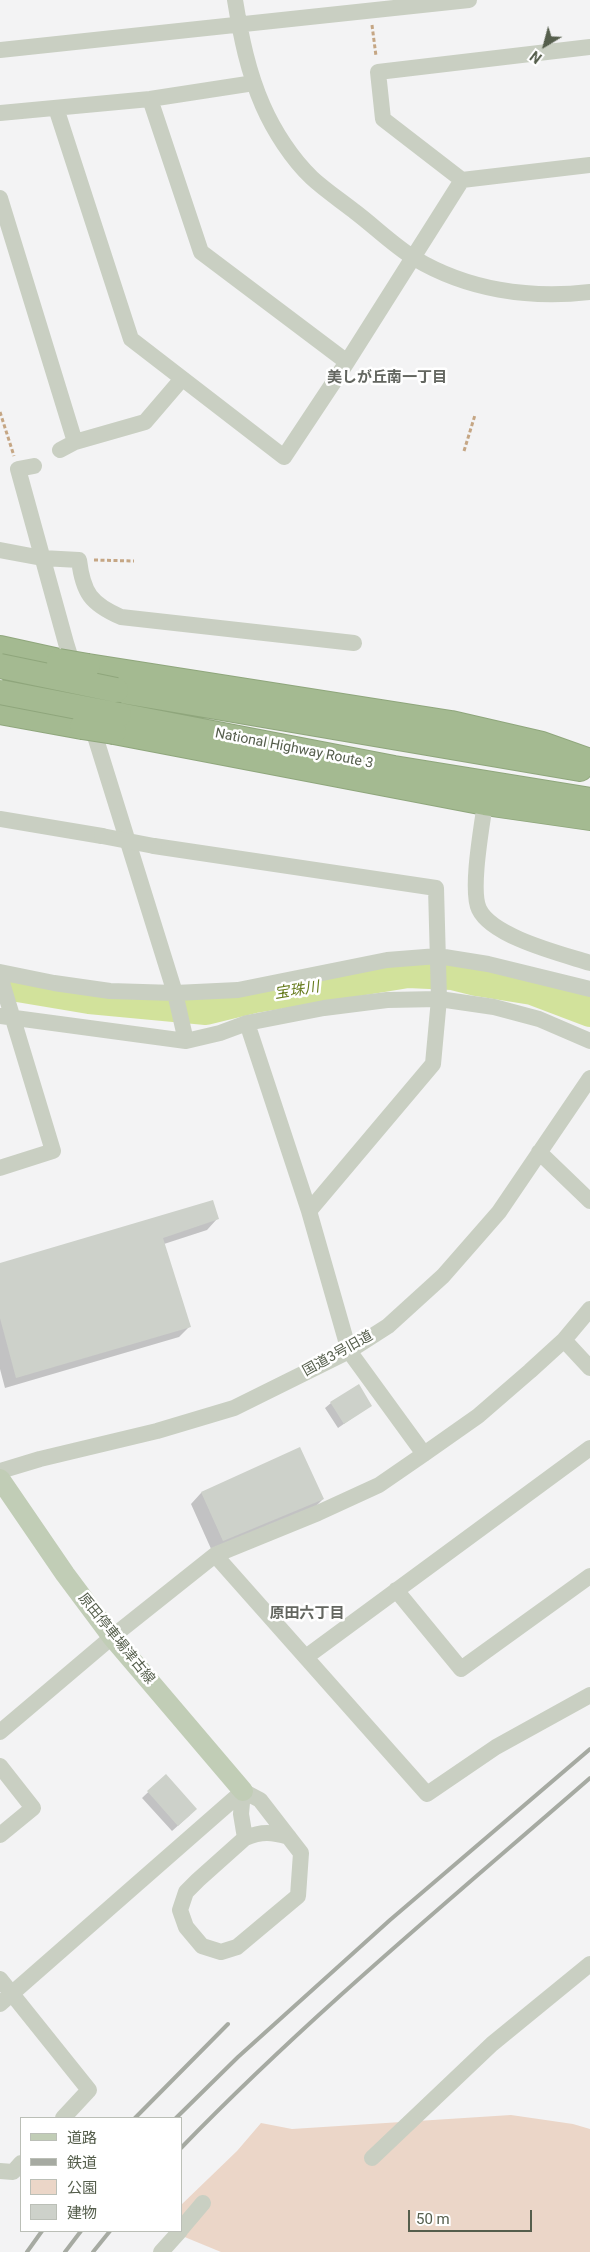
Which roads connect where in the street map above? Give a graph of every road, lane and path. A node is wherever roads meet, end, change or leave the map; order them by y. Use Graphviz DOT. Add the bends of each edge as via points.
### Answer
graph roads {
  1 [pos="235,0"];
  2 [pos="469,0"];
  3 [pos="371,10"];
  4 [pos="239,24"];
  5 [pos="590,47"];
  6 [pos="0,50"];
  7 [pos="378,72"];
  8 [pos="254,83"];
  9 [pos="150,99"];
  10 [pos="56,108"];
  11 [pos="0,113"];
  12 [pos="590,165"];
  13 [pos="462,180"];
  14 [pos="0,198"];
  15 [pos="414,258"];
  16 [pos="590,292"];
  17 [pos="347,362"];
  18 [pos="181,380"];
  19 [pos="0,412"];
  20 [pos="475,415"];
  21 [pos="75,442"];
  22 [pos="60,450"];
  23 [pos="464,451"];
  24 [pos="34,466"];
  25 [pos="18,468"];
  26 [pos="0,550"];
  27 [pos="42,558"];
  28 [pos="79,560"];
  29 [pos="134,561"];
  30 [pos="354,643"];
  31 [pos="0,648"];
  32 [pos="0,666"];
  33 [pos="0,692"];
  34 [pos="0,712"];
  35 [pos="116,724"];
  36 [pos="590,761"];
  37 [pos="590,771"];
  38 [pos="590,800"];
  39 [pos="484,803"];
  40 [pos="590,818"];
  41 [pos="0,819"];
  42 [pos="438,956"];
  43 [pos="590,963"];
  44 [pos="0,974"];
  45 [pos="590,989"];
  46 [pos="175,993"];
  47 [pos="439,999"];
  48 [pos="7,1017"];
  49 [pos="247,1023"];
  50 [pos="186,1041"];
  51 [pos="590,1041"];
  52 [pos="590,1078"];
  53 [pos="539,1152"];
  54 [pos="0,1168"];
  55 [pos="590,1201"];
  56 [pos="309,1211"];
  57 [pos="590,1309"];
  58 [pos="564,1340"];
  59 [pos="349,1351"];
  60 [pos="590,1368"];
  61 [pos="590,1448"];
  62 [pos="424,1454"];
  63 [pos="0,1471"];
  64 [pos="0,1478"];
  65 [pos="215,1555"];
  66 [pos="590,1576"];
  67 [pos="396,1590"];
  68 [pos="112,1637"];
  69 [pos="306,1657"];
  70 [pos="590,1695"];
  71 [pos="0,1732"];
  72 [pos="0,1766"];
  73 [pos="243,1791"];
  74 [pos="0,1835"];
  75 [pos="289,1837"];
  76 [pos="245,1838"];
  77 [pos="590,1964"];
  78 [pos="0,1979"];
  79 [pos="12,1994"];
  80 [pos="0,2004"];
  81 [pos="64,2117"];
  82 [pos="372,2158"];
  83 [pos="20,2164"];
  84 [pos="0,2171"];
  85 [pos="203,2203"];
  86 [pos="182,2228"];
  87 [pos="178,2232"];
  88 [pos="162,2252"];
  1 -- 4 [label="street"];
  2 -- 3 [label="street"];
  3 -- 4 [label="street"];
  3 -- 7 [label="path"];
  4 -- 6 [label="street"];
  4 -- 8 [label="street"];
  5 -- 7 [label="street"];
  7 -- 13 [label="street" via="383,119"];
  8 -- 9 [label="street"];
  8 -- 15 [label="street" via="279,136 312,178"];
  9 -- 10 [label="street"];
  9 -- 17 [label="street" via="201,252"];
  10 -- 11 [label="street"];
  10 -- 18 [label="street" via="131,339"];
  12 -- 13 [label="street"];
  13 -- 15 [label="street"];
  14 -- 21 [label="street"];
  15 -- 16 [label="street" via="447,274 507,291 552,296"];
  15 -- 17 [label="street"];
  17 -- 18 [label="street" via="284,457"];
  18 -- 21 [label="street" via="145,422"];
  19 -- 25 [label="path"];
  20 -- 23 [label="path"];
  21 -- 22 [label="street"];
  24 -- 25 [label="street"];
  25 -- 27 [label="street"];
  26 -- 27 [label="street"];
  27 -- 28 [label="street"];
  27 -- 46 [label="street"];
  28 -- 29 [label="path"];
  28 -- 30 [label="street" via="81,582 90,598 121,617"];
  31 -- 36 [label="highway, bridge" via="88,666 451,723 542,744"];
  32 -- 37 [label="highway, National Highway Route 3, bridge" via="116,690"];
  33 -- 35 [label="highway, National Highway Route 3, bridge"];
  34 -- 35 [label="highway, bridge" via="82,727"];
  35 -- 38 [label="highway, National Highway Route 3"];
  35 -- 39 [label="highway"];
  39 -- 40 [label="highway"];
  39 -- 43 [label="street" via="476,888 479,910 500,931"];
  41 -- 42 [label="street, bridge" via="154,846 436,888"];
  42 -- 45 [label="street" via="488,964"];
  42 -- 46 [label="street" via="387,960 238,990"];
  42 -- 47 [label="street"];
  44 -- 46 [label="street" via="110,990"];
  44 -- 48 [label="street"];
  46 -- 50 [label="street"];
  47 -- 49 [label="street" via="386,1000"];
  47 -- 51 [label="street" via="494,1007 530,1017"];
  47 -- 56 [label="street" via="433,1064"];
  48 -- 50 [label="street"];
  48 -- 54 [label="street" via="53,1151"];
  49 -- 50 [label="street"];
  49 -- 56 [label="street"];
  52 -- 53 [label="street, 国道3号旧道"];
  53 -- 55 [label="street"];
  53 -- 59 [label="street, 国道3号旧道" via="498,1212 442,1276 388,1326"];
  56 -- 59 [label="street"];
  57 -- 58 [label="street"];
  58 -- 60 [label="street"];
  58 -- 62 [label="street" via="478,1416"];
  59 -- 62 [label="street"];
  59 -- 63 [label="street, 国道3号旧道" via="234,1408"];
  61 -- 67 [label="street"];
  62 -- 65 [label="street" via="378,1485"];
  64 -- 68 [label="main road, 原田停車場津古線"];
  65 -- 68 [label="street"];
  65 -- 69 [label="street"];
  66 -- 67 [label="street" via="461,1668"];
  67 -- 69 [label="street"];
  68 -- 71 [label="street"];
  68 -- 73 [label="main road, 原田停車場津古線"];
  69 -- 70 [label="street" via="427,1794 496,1747"];
  72 -- 74 [label="street" via="33,1808"];
  73 -- 75 [label="street" via="260,1800"];
  73 -- 76 [label="street"];
  73 -- 79 [label="street"];
  75 -- 76 [label="street" via="270,1832"];
  75 -- 76 [label="street" via="301,1854 298,1896 236,1947 221,1952 202,1946 186,1928 180,1910 186,1892"];
  77 -- 82 [label="street" via="492,2044"];
  78 -- 79 [label="street"];
  79 -- 80 [label="street"];
  79 -- 81 [label="street" via="89,2090"];
  83 -- 84 [label="street" via="13,2172"];
  85 -- 86 [label="street"];
  87 -- 88 [label="street"];
}
